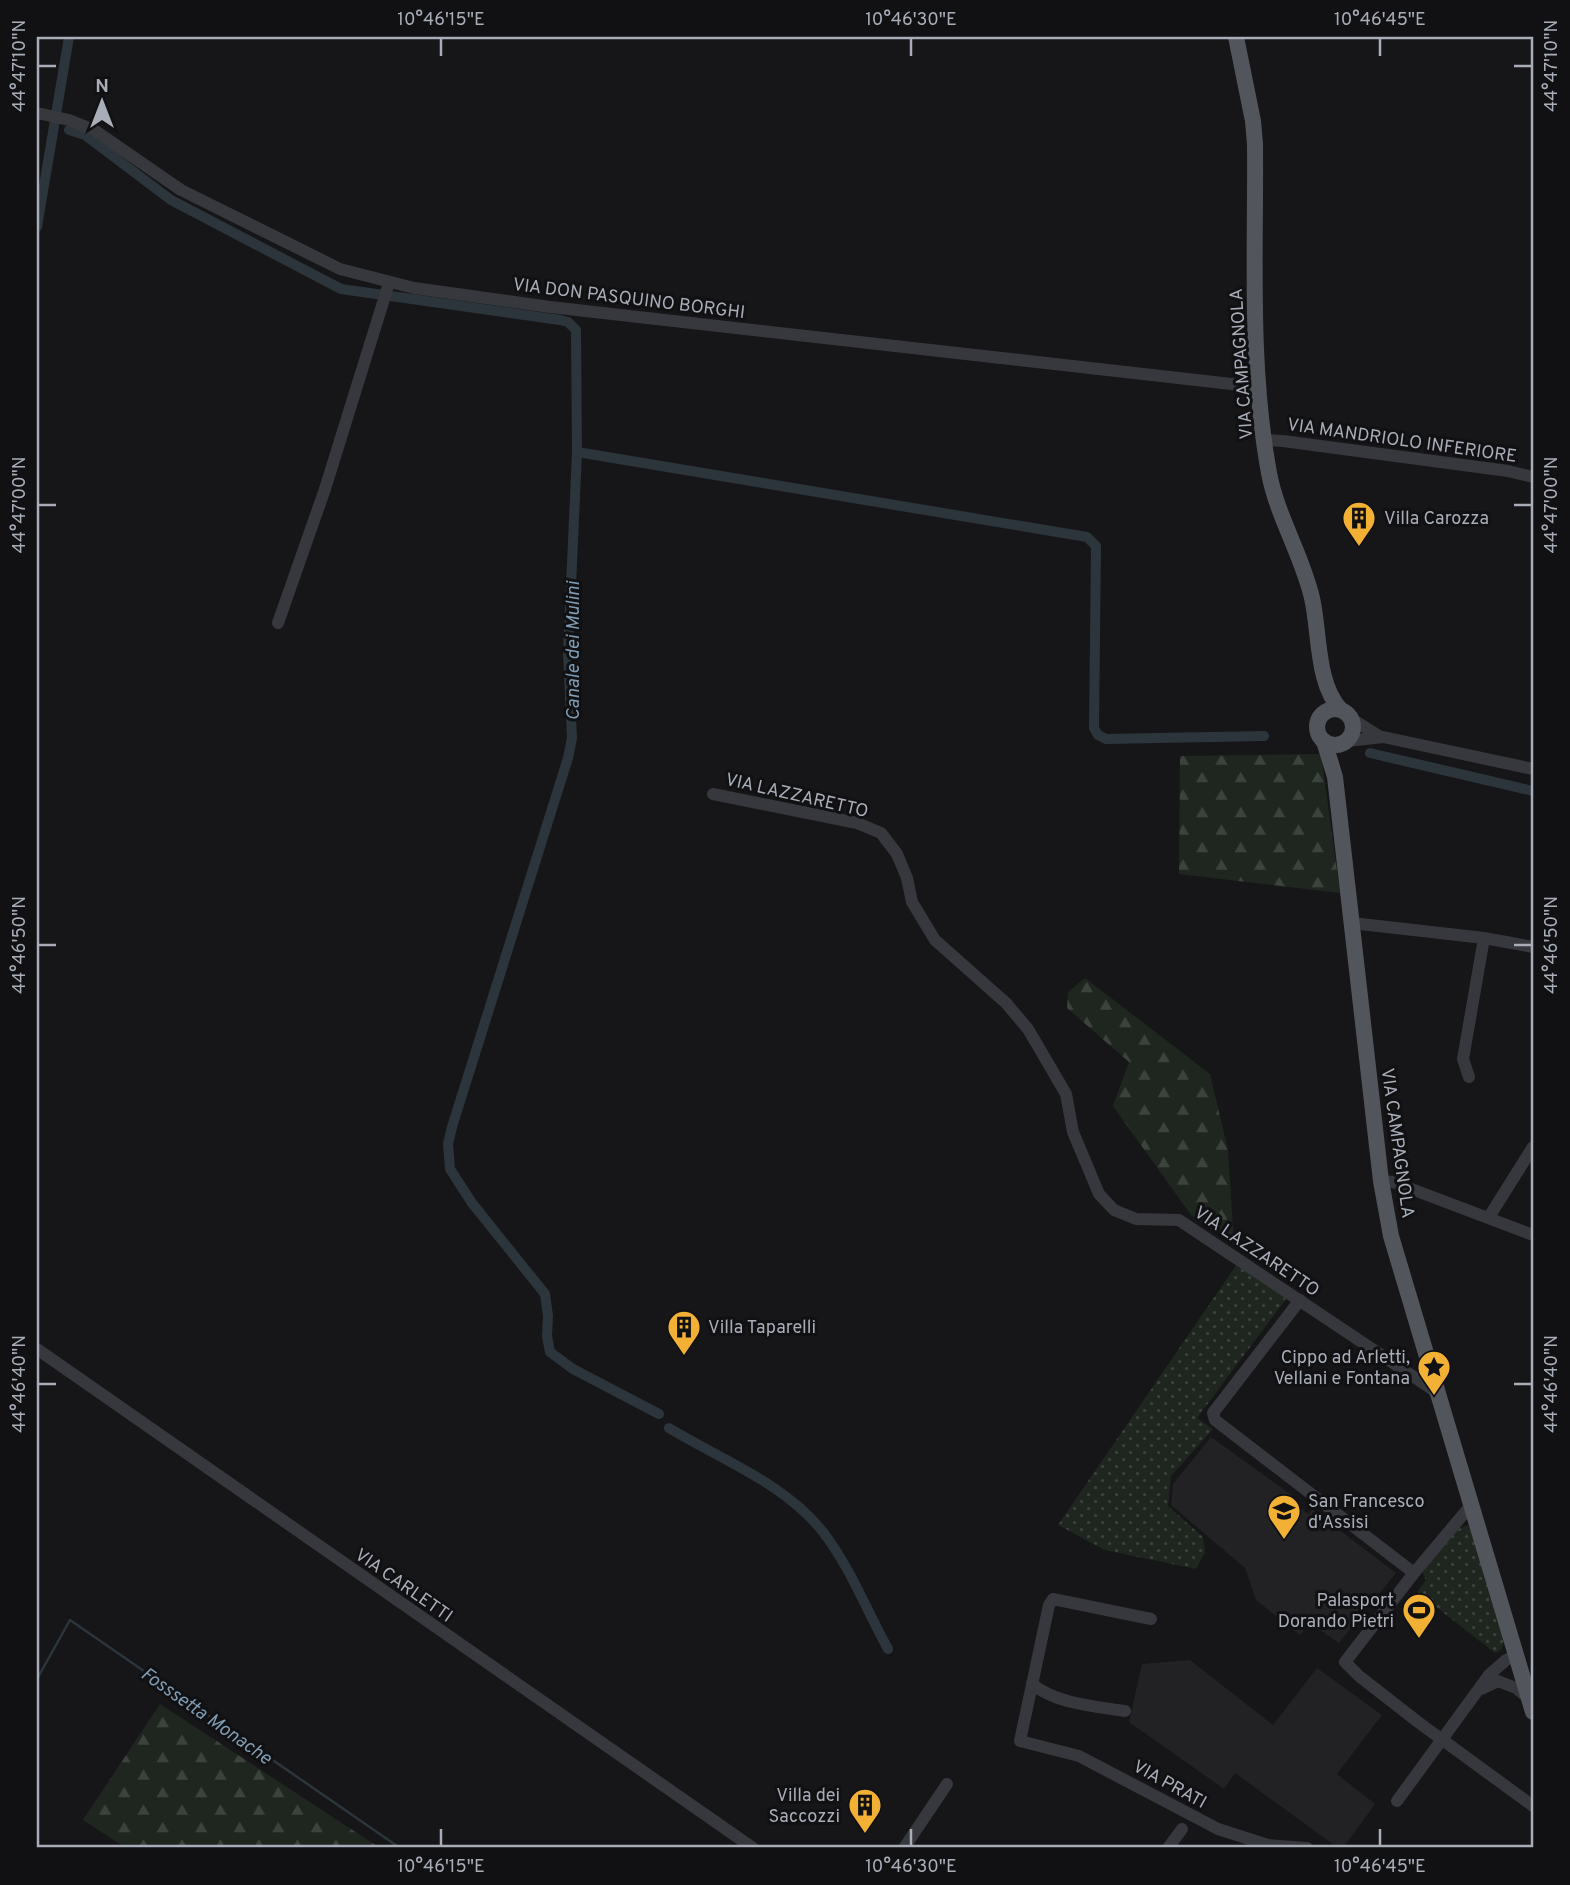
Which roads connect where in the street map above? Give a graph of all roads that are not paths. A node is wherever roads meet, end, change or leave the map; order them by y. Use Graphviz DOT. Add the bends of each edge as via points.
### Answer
graph roads {
  1 [pos="1236,37"];
  2 [pos="40,114"];
  3 [pos="386,292"];
  4 [pos="1258,387"];
  5 [pos="1265,440"];
  6 [pos="1533,477"];
  7 [pos="278,623"];
  8 [pos="1324,681"];
  9 [pos="1322,715"];
  10 [pos="1346,715"];
  11 [pos="1383,737"];
  12 [pos="1324,741"];
  13 [pos="1345,742"];
  14 [pos="1533,769"];
  15 [pos="1335,777"];
  16 [pos="713,794"];
  17 [pos="1352,923"];
  18 [pos="1484,938"];
  19 [pos="1533,947"];
  20 [pos="1469,1077"];
  21 [pos="1533,1147"];
  22 [pos="1381,1181"];
  23 [pos="1489,1217"];
  24 [pos="1533,1235"];
  25 [pos="1300,1300"];
  26 [pos="37,1349"];
  27 [pos="1438,1393"];
  28 [pos="1470,1513"];
  29 [pos="1414,1573"];
  30 [pos="1151,1619"];
  31 [pos="1518,1659"];
  32 [pos="1498,1681"];
  33 [pos="1032,1684"];
  34 [pos="1480,1689"];
  35 [pos="1532,1706"];
  36 [pos="1125,1711"];
  37 [pos="1444,1739"];
  38 [pos="947,1784"];
  39 [pos="1398,1801"];
  40 [pos="1533,1806"];
  41 [pos="1182,1829"];
  42 [pos="753,1848"];
  43 [pos="904,1848"];
  44 [pos="1168,1848"];
  45 [pos="1307,1848"];
  1 -- 4 [label="main road, VIA CAMPAGNOLA" via="1255,144"];
  2 -- 3 [label="street, VIA DON PASQUINO BORGHI" via="94,130 209,205"];
  3 -- 4 [label="street, VIA DON PASQUINO BORGHI" via="441,293"];
  3 -- 7 [label="street"];
  4 -- 5 [label="main road, VIA CAMPAGNOLA"];
  5 -- 6 [label="street, VIA MANDRIOLO INFERIORE"];
  5 -- 8 [label="main road, VIA CAMPAGNOLA" via="1273,488 1312,596"];
  8 -- 9 [label="main road, VIA CAMPAGNOLA"];
  8 -- 10 [label="main road, VIA CAMPAGNOLA"];
  9 -- 10 [label="main road" via="1331,709"];
  9 -- 12 [label="main road, VIA CAMPAGNOLA" via="1317,731"];
  10 -- 11 [label="street"];
  10 -- 13 [label="main road, VIA CAMPAGNOLA" via="1353,731"];
  11 -- 13 [label="street"];
  11 -- 14 [label="street"];
  12 -- 13 [label="main road" via="1333,745"];
  12 -- 15 [label="main road, VIA CAMPAGNOLA"];
  13 -- 15 [label="main road, VIA CAMPAGNOLA"];
  15 -- 17 [label="main road, VIA CAMPAGNOLA"];
  16 -- 25 [label="street, VIA LAZZARETTO" via="857,823 881,833 897,853 912,902 935,940 1006,1003 1028,1029 1066,1094 1073,1132 1099,1194 1114,1210 1136,1219 1179,1220"];
  17 -- 18 [label="street"];
  17 -- 22 [label="main road, VIA CAMPAGNOLA"];
  18 -- 19 [label="street"];
  18 -- 20 [label="street" via="1463,1059"];
  21 -- 23 [label="street"];
  22 -- 23 [label="street"];
  22 -- 27 [label="main road, VIA CAMPAGNOLA" via="1391,1236"];
  23 -- 24 [label="street"];
  25 -- 27 [label="street, VIA LAZZARETTO"];
  25 -- 29 [label="street" via="1213,1413 1215,1420"];
  26 -- 42 [label="street, VIA CARLETTI"];
  27 -- 28 [label="main road, VIA CAMPAGNOLA"];
  28 -- 29 [label="street"];
  28 -- 31 [label="main road, VIA CAMPAGNOLA"];
  29 -- 37 [label="street" via="1345,1661"];
  30 -- 33 [label="street" via="1053,1599"];
  31 -- 32 [label="street"];
  31 -- 34 [label="street" via="1506,1660"];
  31 -- 35 [label="main road, VIA CAMPAGNOLA"];
  32 -- 34 [label="street"];
  32 -- 35 [label="street" via="1516,1688"];
  33 -- 36 [label="street" via="1052,1697"];
  33 -- 45 [label="street, VIA PRATI" via="1020,1741 1079,1756 1218,1829 1268,1844"];
  34 -- 37 [label="street"];
  37 -- 39 [label="street"];
  37 -- 40 [label="street"];
  38 -- 43 [label="street"];
  41 -- 44 [label="street"];
}
